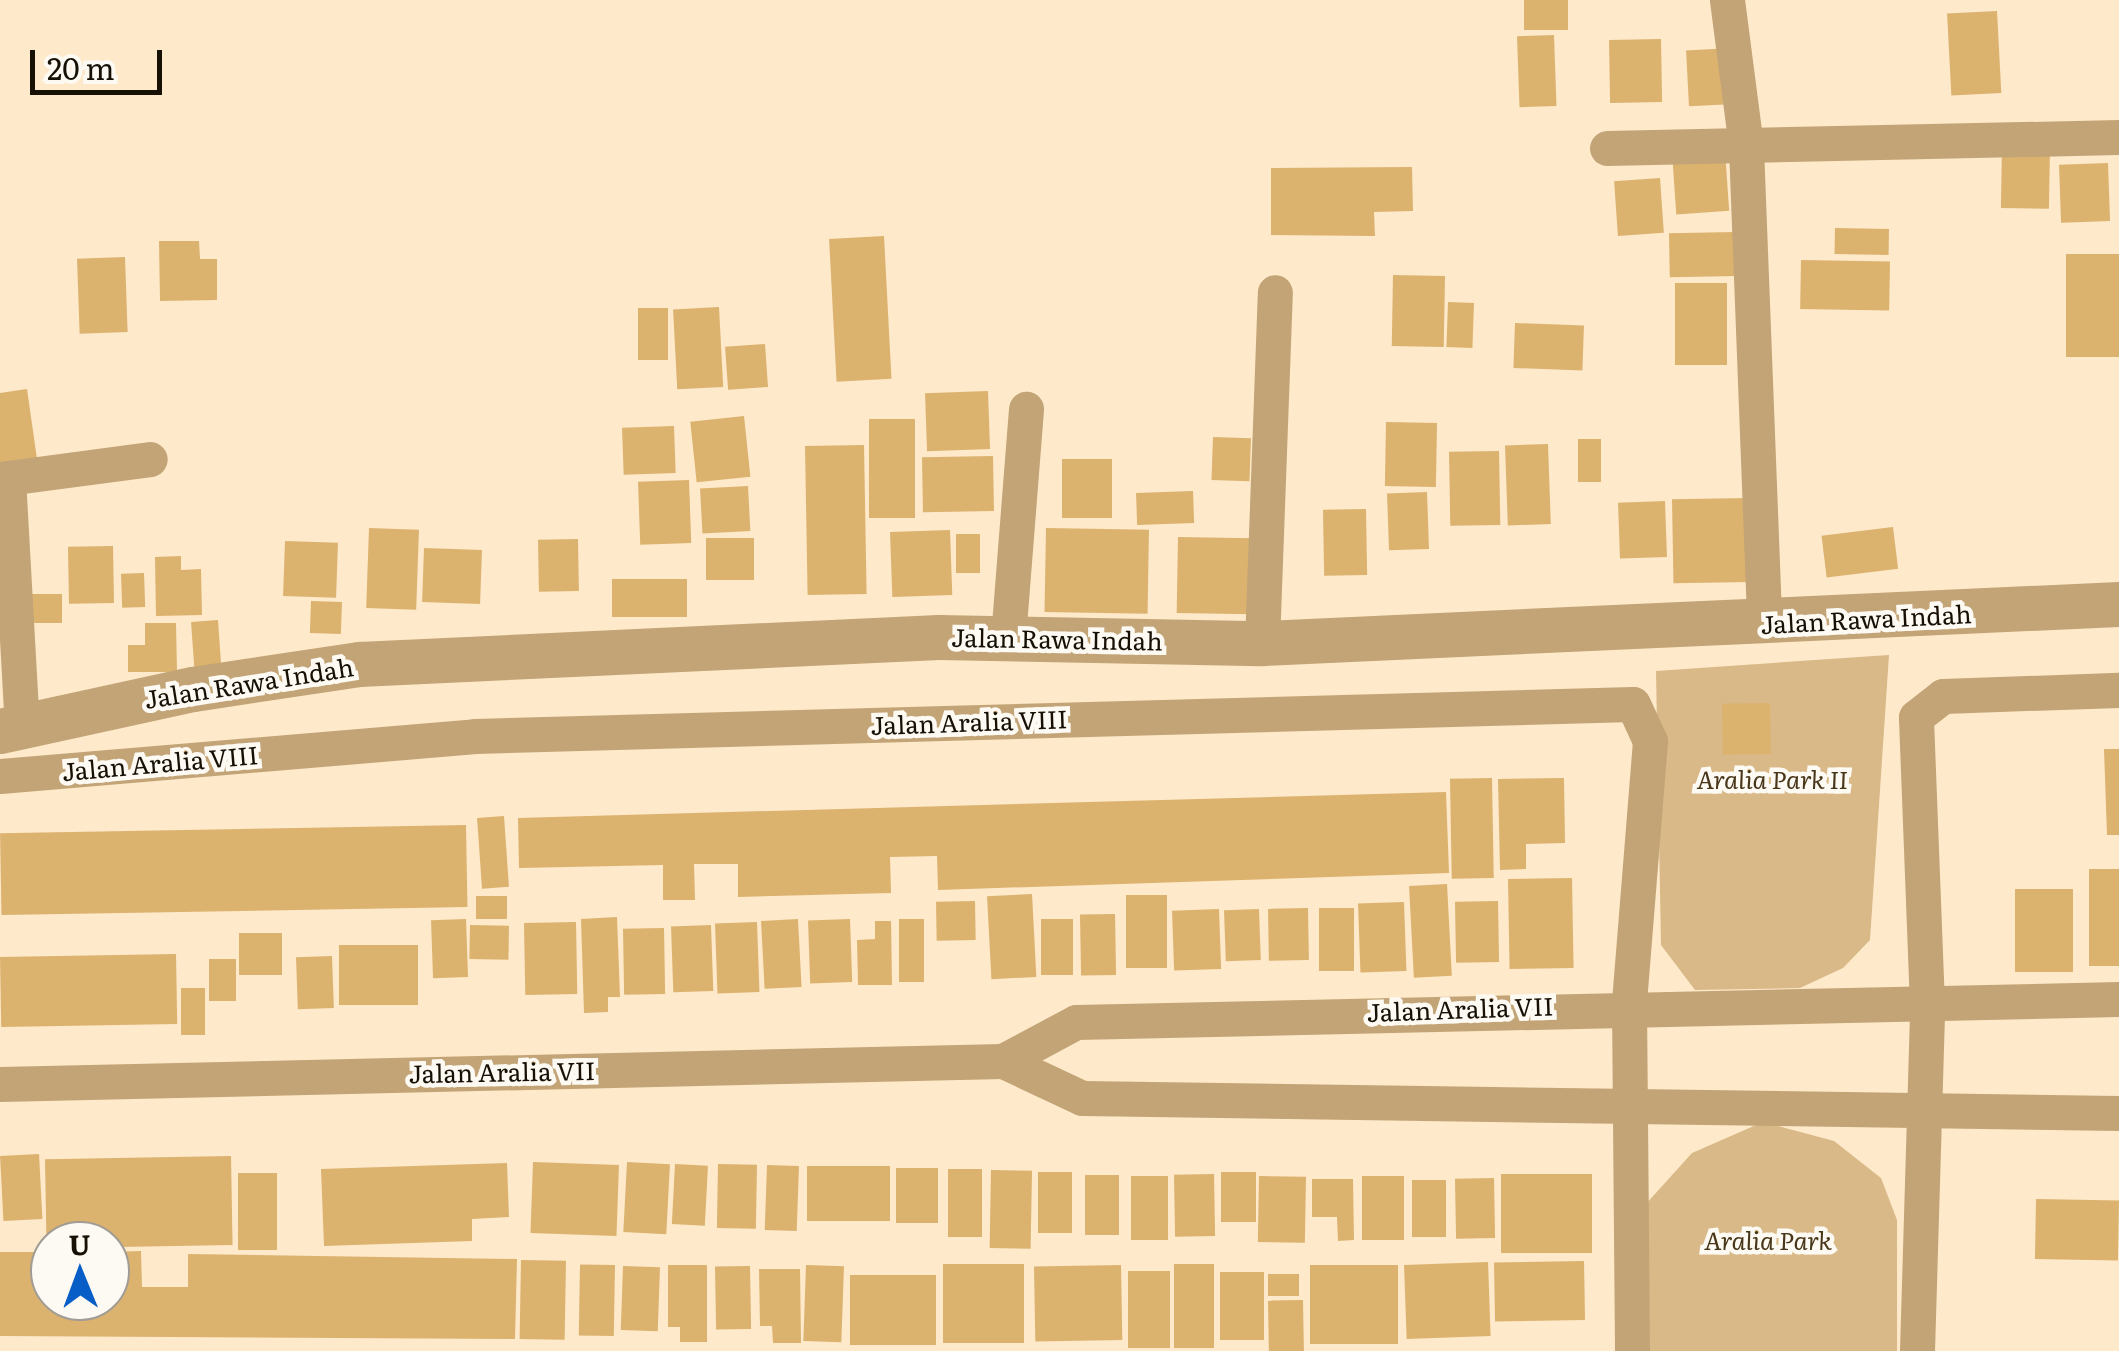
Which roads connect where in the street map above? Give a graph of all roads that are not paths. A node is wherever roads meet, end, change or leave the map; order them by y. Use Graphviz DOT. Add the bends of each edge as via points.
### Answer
graph roads {
  1 [pos="1727,0"];
  2 [pos="2119,138"];
  3 [pos="1746,147"];
  4 [pos="1607,148"];
  5 [pos="1275,292"];
  6 [pos="1026,409"];
  7 [pos="150,459"];
  8 [pos="4,478"];
  9 [pos="2119,604"];
  10 [pos="1764,625"];
  11 [pos="1008,638"];
  12 [pos="1262,643"];
  13 [pos="2119,690"];
  14 [pos="11,728"];
  15 [pos="0,776"];
  16 [pos="2119,1000"];
  17 [pos="1630,1004"];
  18 [pos="1927,1006"];
  19 [pos="1003,1061"];
  20 [pos="0,1084"];
  21 [pos="1630,1102"];
  22 [pos="1918,1108"];
  23 [pos="2119,1113"];
  24 [pos="1632,1351"];
  25 [pos="1917,1351"];
  1 -- 3 [label="street"];
  2 -- 3 [label="street"];
  3 -- 4 [label="street"];
  3 -- 10 [label="street"];
  5 -- 12 [label="street"];
  6 -- 11 [label="street"];
  7 -- 8 [label="street"];
  8 -- 14 [label="street"];
  9 -- 10 [label="street, Jalan Rawa Indah"];
  10 -- 12 [label="street, Jalan Rawa Indah"];
  11 -- 12 [label="street, Jalan Rawa Indah"];
  11 -- 14 [label="street, Jalan Rawa Indah" via="359,664 193,688"];
  13 -- 18 [label="street" via="1943,696 1923,705 1914,726"];
  15 -- 17 [label="street, Jalan Aralia VIII" via="475,736 1633,704 1650,741"];
  16 -- 18 [label="street, Jalan Aralia VII"];
  17 -- 18 [label="street, Jalan Aralia VII"];
  17 -- 19 [label="street, Jalan Aralia VII" via="1076,1022"];
  17 -- 21 [label="street"];
  18 -- 22 [label="street"];
  19 -- 20 [label="street, Jalan Aralia VII"];
  19 -- 21 [label="street, Jalan Aralia VII" via="1082,1098"];
  21 -- 22 [label="street, Jalan Aralia VII"];
  21 -- 24 [label="street"];
  22 -- 23 [label="street, Jalan Aralia VII"];
  22 -- 25 [label="street"];
}
